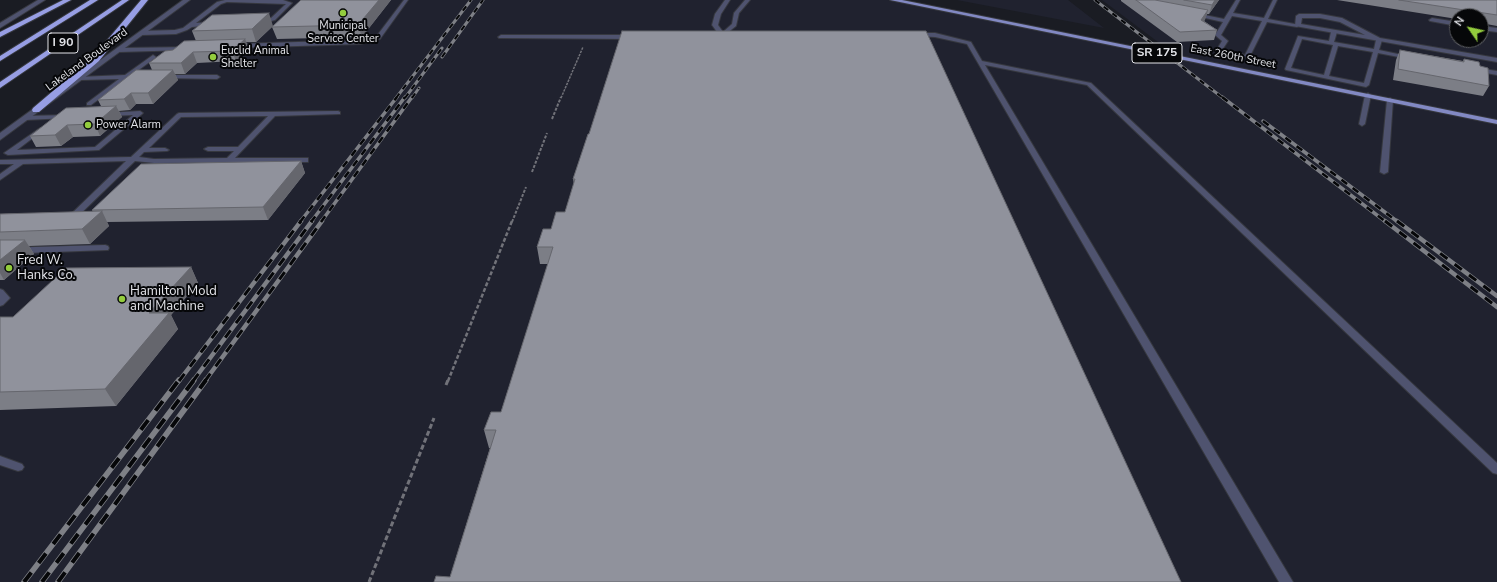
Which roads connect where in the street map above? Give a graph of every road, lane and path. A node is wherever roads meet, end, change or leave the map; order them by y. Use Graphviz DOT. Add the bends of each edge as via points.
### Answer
graph roads {
  1 [pos="42,0"];
  2 [pos="68,0"];
  3 [pos="94,0"];
  4 [pos="126,0"];
  5 [pos="145,0"];
  6 [pos="187,0"];
  7 [pos="406,0"];
  8 [pos="728,0"];
  9 [pos="748,0"];
  10 [pos="893,0"];
  11 [pos="1238,0"];
  12 [pos="1275,0"];
  13 [pos="265,1"];
  14 [pos="221,2"];
  15 [pos="1189,14"];
  16 [pos="1230,14"];
  17 [pos="1265,20"];
  18 [pos="1432,20"];
  19 [pos="1226,21"];
  20 [pos="255,22"];
  21 [pos="1449,23"];
  22 [pos="219,24"];
  23 [pos="1,25"];
  24 [pos="190,25"];
  25 [pos="1297,25"];
  26 [pos="1334,32"];
  27 [pos="142,33"];
  28 [pos="909,33"];
  29 [pos="0,35"];
  30 [pos="715,35"];
  31 [pos="722,35"];
  32 [pos="729,35"];
  33 [pos="502,37"];
  34 [pos="636,37"];
  35 [pos="1378,40"];
  36 [pos="1334,43"];
  37 [pos="583,46"];
  38 [pos="228,47"];
  39 [pos="196,48"];
  40 [pos="119,50"];
  41 [pos="1376,51"];
  42 [pos="153,57"];
  43 [pos="1414,58"];
  44 [pos="0,59"];
  45 [pos="1497,60"];
  46 [pos="980,62"];
  47 [pos="1467,68"];
  48 [pos="1497,74"];
  49 [pos="126,76"];
  50 [pos="141,76"];
  51 [pos="161,77"];
  52 [pos="218,77"];
  53 [pos="1326,77"];
  54 [pos="80,78"];
  55 [pos="0,86"];
  56 [pos="1368,95"];
  57 [pos="1390,100"];
  58 [pos="89,104"];
  59 [pos="36,110"];
  60 [pos="338,113"];
  61 [pos="103,114"];
  62 [pos="273,114"];
  63 [pos="73,116"];
  64 [pos="25,118"];
  65 [pos="57,118"];
  66 [pos="552,119"];
  67 [pos="1497,122"];
  68 [pos="1362,124"];
  69 [pos="547,133"];
  70 [pos="0,137"];
  71 [pos="208,149"];
  72 [pos="240,149"];
  73 [pos="142,150"];
  74 [pos="165,150"];
  75 [pos="9,152"];
  76 [pos="132,159"];
  77 [pos="229,160"];
  78 [pos="305,160"];
  79 [pos="0,161"];
  80 [pos="22,161"];
  81 [pos="532,172"];
  82 [pos="1384,172"];
  83 [pos="0,178"];
  84 [pos="526,187"];
  85 [pos="62,219"];
  86 [pos="104,248"];
  87 [pos="0,250"];
  88 [pos="0,292"];
  89 [pos="0,303"];
  90 [pos="446,385"];
  91 [pos="434,418"];
  92 [pos="0,460"];
  93 [pos="18,467"];
  94 [pos="1497,470"];
  95 [pos="369,582"];
  96 [pos="1286,582"];
  1 -- 23 [label="street"];
  2 -- 29 [label="highway"];
  3 -- 44 [label="highway, I 90"];
  4 -- 55 [label="highway, I 90"];
  5 -- 59 [label="highway" via="96,59"];
  6 -- 27 [label="street, Lakeland Boulevard"];
  7 -- 38 [label="lane" via="378,38 360,42"];
  8 -- 31 [label="lane" via="718,14 715,25"];
  9 -- 31 [label="lane" via="737,13 734,25"];
  10 -- 56 [label="main road, East 260th Street / SR 175"];
  11 -- 16 [label="lane"];
  12 -- 17 [label="lane"];
  13 -- 14 [label="lane"];
  13 -- 20 [label="lane" via="290,3 273,19"];
  14 -- 24 [label="lane"];
  15 -- 19 [label="lane"];
  16 -- 17 [label="lane"];
  16 -- 19 [label="lane"];
  17 -- 19 [label="lane" via="1247,57 1219,52 1225,41 1218,36"];
  17 -- 25 [label="lane"];
  18 -- 21 [label="lane"];
  22 -- 24 [label="lane"];
  24 -- 27 [label="lane" via="176,32"];
  25 -- 26 [label="street"];
  25 -- 35 [label="street" via="1299,16 1342,20"];
  26 -- 35 [label="street"];
  26 -- 36 [label="lane"];
  27 -- 40 [label="street, Lakeland Boulevard"];
  28 -- 46 [label="lane" via="935,35 969,43"];
  30 -- 31 [label="lane"];
  31 -- 32 [label="lane"];
  33 -- 34 [label="lane"];
  35 -- 41 [label="lane"];
  35 -- 45 [label="street"];
  36 -- 41 [label="lane"];
  36 -- 53 [label="lane"];
  36 -- 53 [label="lane" via="1300,37 1288,69"];
  37 -- 66 [label="path"];
  39 -- 40 [label="lane"];
  40 -- 54 [label="street, Lakeland Boulevard"];
  41 -- 43 [label="lane"];
  41 -- 53 [label="lane" via="1366,85"];
  42 -- 49 [label="lane"];
  46 -- 94 [label="lane" via="1089,84"];
  46 -- 96 [label="lane"];
  47 -- 48 [label="lane"];
  49 -- 50 [label="lane"];
  49 -- 54 [label="lane"];
  49 -- 58 [label="lane"];
  51 -- 52 [label="lane"];
  54 -- 59 [label="street, Lakeland Boulevard"];
  56 -- 57 [label="main road, East 260th Street / SR 175"];
  56 -- 68 [label="lane"];
  57 -- 67 [label="main road, East 260th Street / SR 175"];
  57 -- 82 [label="lane"];
  59 -- 64 [label="street, Lakeland Boulevard"];
  60 -- 62 [label="lane"];
  61 -- 75 [label="lane" via="140,113 97,150"];
  62 -- 72 [label="lane"];
  62 -- 73 [label="lane" via="180,115"];
  63 -- 65 [label="lane"];
  64 -- 65 [label="lane"];
  64 -- 70 [label="street, Lakeland Boulevard"];
  65 -- 75 [label="lane"];
  69 -- 81 [label="path"];
  71 -- 72 [label="lane"];
  72 -- 77 [label="lane"];
  73 -- 74 [label="lane"];
  73 -- 76 [label="lane"];
  75 -- 79 [label="lane"];
  76 -- 77 [label="lane"];
  76 -- 80 [label="lane"];
  76 -- 85 [label="lane" via="70,219"];
  77 -- 78 [label="lane"];
  79 -- 80 [label="lane"];
  80 -- 83 [label="lane"];
  84 -- 90 [label="path"];
  86 -- 87 [label="lane"];
  88 -- 89 [label="lane" via="4,298"];
  91 -- 95 [label="path"];
  92 -- 93 [label="lane"];
}
